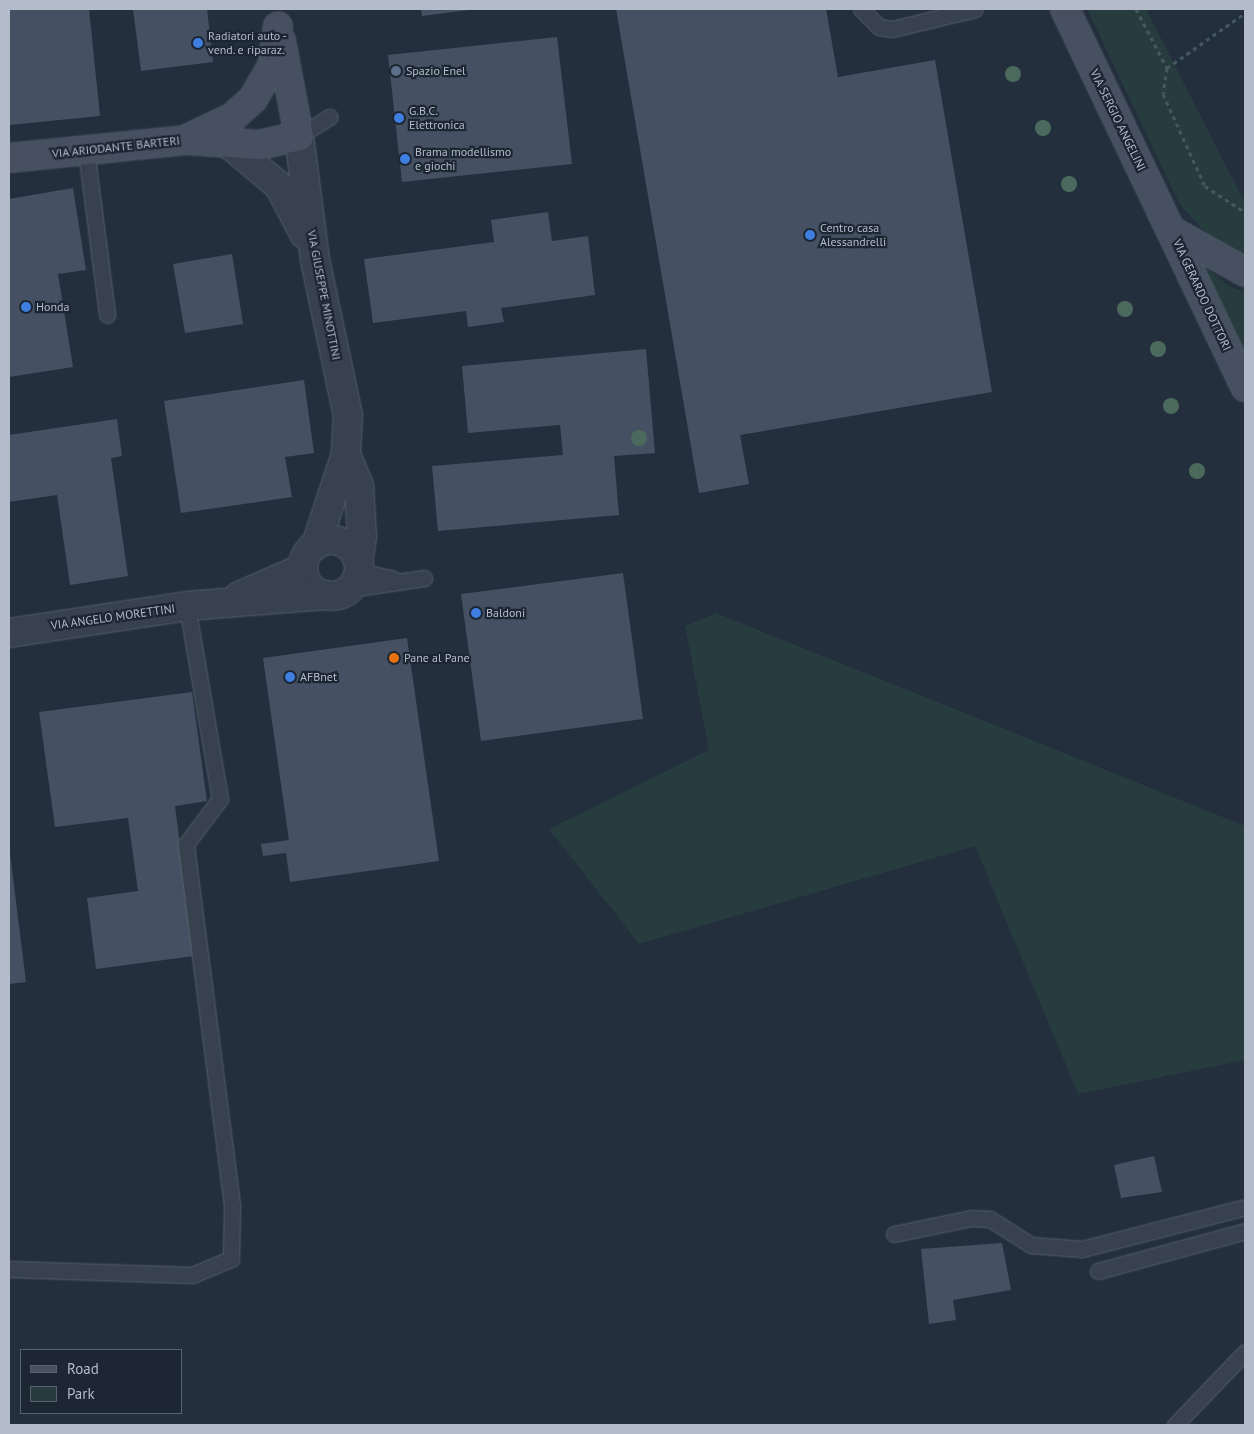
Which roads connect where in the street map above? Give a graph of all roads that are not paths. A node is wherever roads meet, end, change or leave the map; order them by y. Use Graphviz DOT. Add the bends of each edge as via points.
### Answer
graph roads {
  1 [pos="861,9"];
  2 [pos="975,9"];
  3 [pos="1065,9"];
  4 [pos="277,17"];
  5 [pos="330,116"];
  6 [pos="298,136"];
  7 [pos="186,140"];
  8 [pos="228,143"];
  9 [pos="86,150"];
  10 [pos="9,158"];
  11 [pos="1172,231"];
  12 [pos="315,260"];
  13 [pos="1245,272"];
  14 [pos="107,315"];
  15 [pos="1245,387"];
  16 [pos="346,454"];
  17 [pos="310,557"];
  18 [pos="424,578"];
  19 [pos="348,579"];
  20 [pos="400,580"];
  21 [pos="187,606"];
  22 [pos="217,606"];
  23 [pos="9,633"];
  24 [pos="1245,1206"];
  25 [pos="1245,1232"];
  26 [pos="894,1234"];
  27 [pos="9,1269"];
  28 [pos="1098,1271"];
  29 [pos="1245,1352"];
  30 [pos="1175,1425"];
  1 -- 2 [label="lane" via="878,27 892,29"];
  3 -- 11 [label="main road, VIA SERGIO ANGELINI"];
  4 -- 6 [label="main road"];
  4 -- 7 [label="main road, VIA ARIODANTE BARTERI" via="272,66 253,98 233,118"];
  5 -- 6 [label="lane"];
  6 -- 8 [label="main road" via="259,145"];
  6 -- 12 [label="street, VIA GIUSEPPE MINOTTINI"];
  7 -- 8 [label="main road"];
  7 -- 9 [label="main road, VIA ARIODANTE BARTERI"];
  8 -- 12 [label="street" via="279,186"];
  9 -- 10 [label="main road, VIA ARIODANTE BARTERI"];
  9 -- 14 [label="lane"];
  11 -- 13 [label="main road"];
  11 -- 15 [label="main road, VIA GERARDO DOTTORI"];
  12 -- 16 [label="street, VIA GIUSEPPE MINOTTINI" via="348,415"];
  16 -- 17 [label="street, VIA GIUSEPPE MINOTTINI"];
  16 -- 19 [label="street, VIA GIUSEPPE MINOTTINI" via="359,486 362,537"];
  17 -- 19 [label="street" via="310,586"];
  17 -- 19 [label="street, VIA ANGELO MORETTINI" via="341,542"];
  17 -- 22 [label="street, VIA ANGELO MORETTINI"];
  18 -- 20 [label="lane"];
  19 -- 20 [label="lane"];
  19 -- 20 [label="lane"];
  19 -- 22 [label="street, VIA ANGELO MORETTINI"];
  21 -- 22 [label="street, VIA ANGELO MORETTINI"];
  21 -- 23 [label="street, VIA ANGELO MORETTINI"];
  21 -- 27 [label="lane" via="220,799 186,844 232,1205 231,1260 192,1275"];
  24 -- 26 [label="lane" via="1082,1248 1031,1245 990,1219 971,1218"];
  25 -- 28 [label="lane"];
  29 -- 30 [label="lane"];
}
